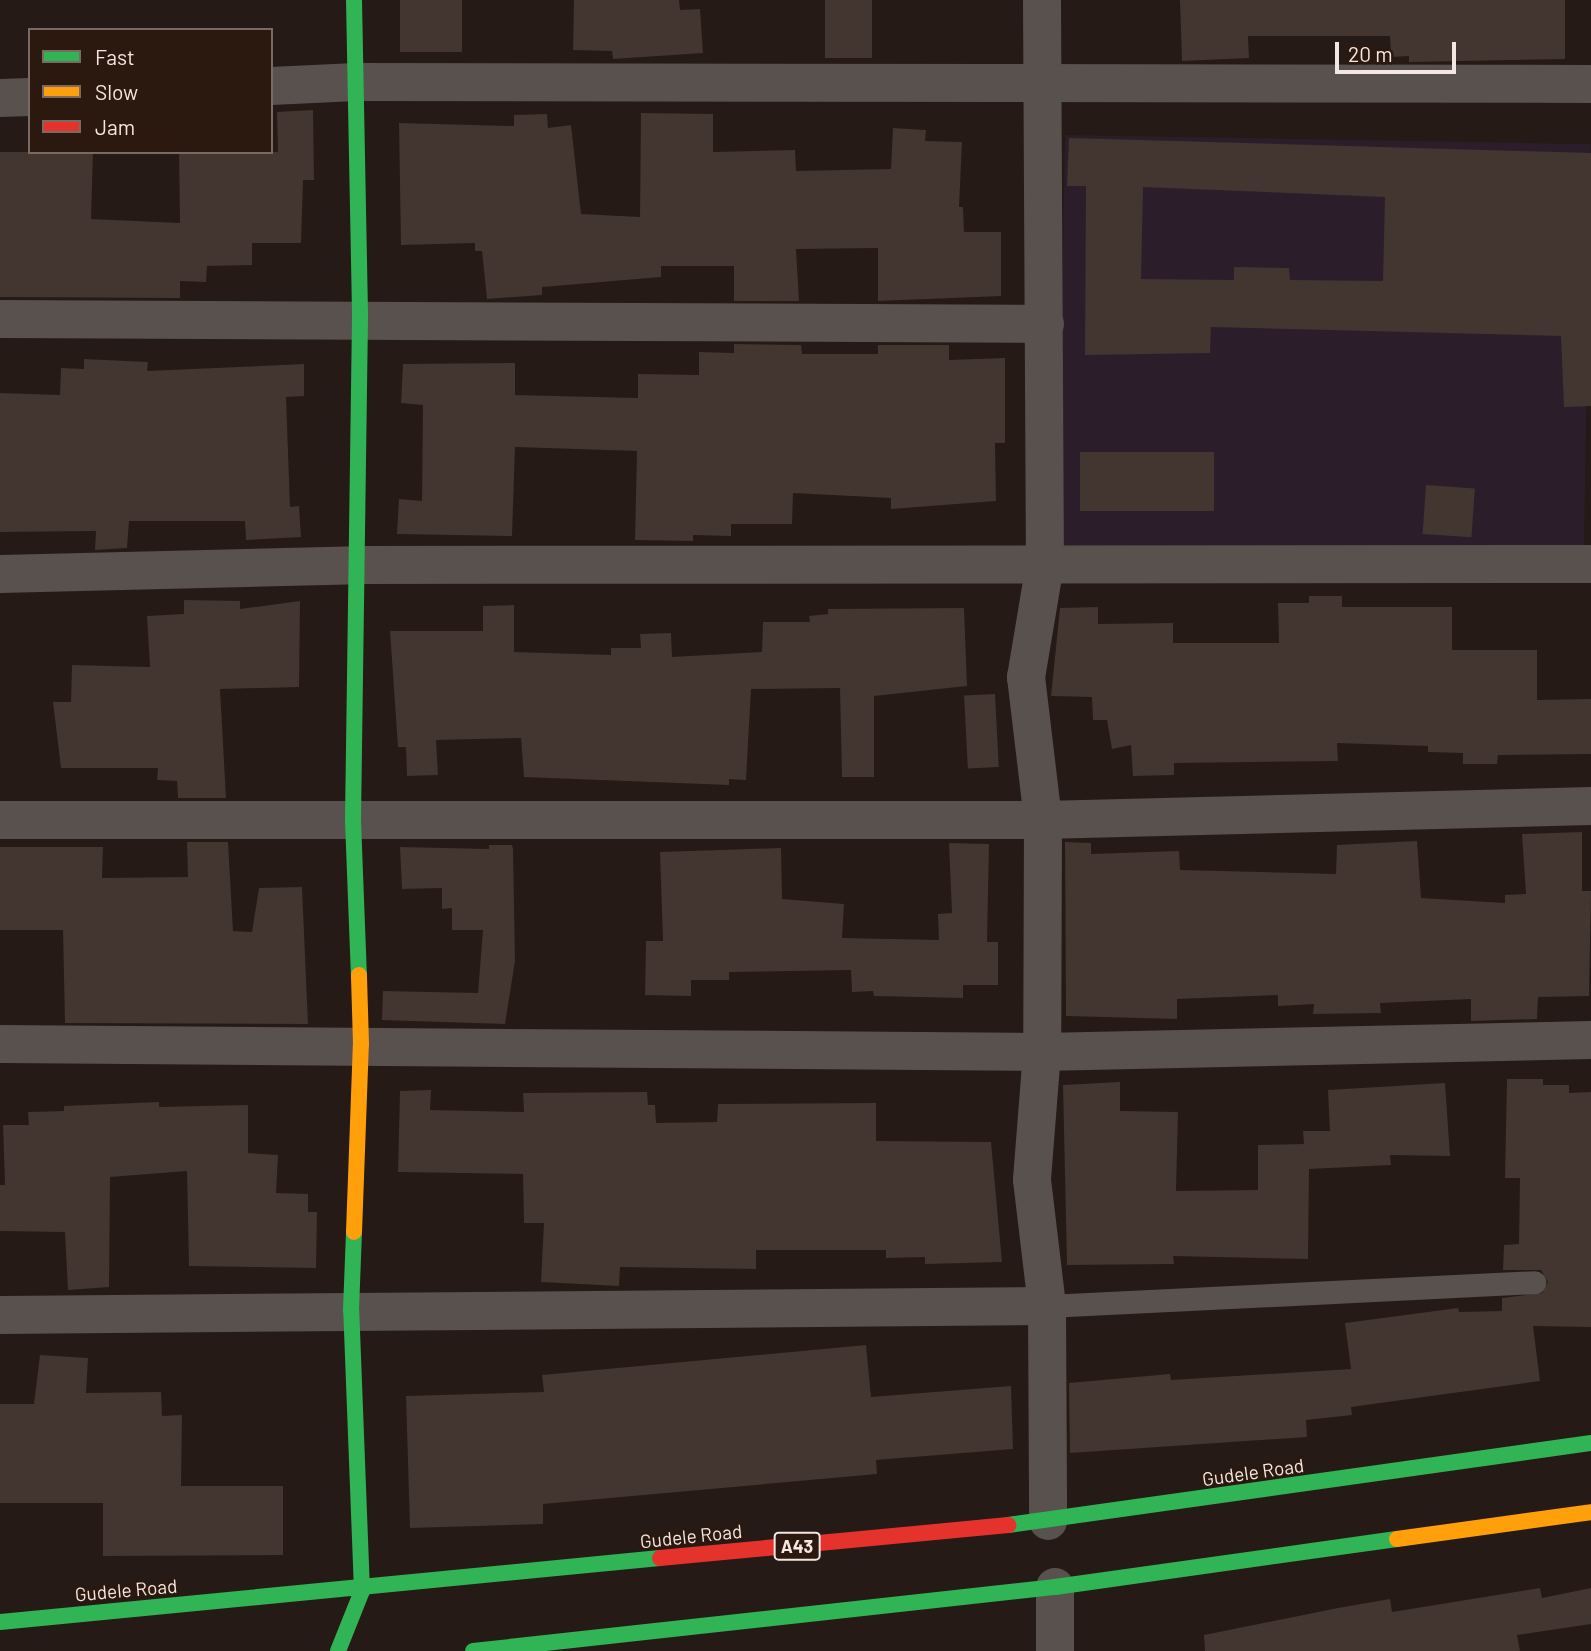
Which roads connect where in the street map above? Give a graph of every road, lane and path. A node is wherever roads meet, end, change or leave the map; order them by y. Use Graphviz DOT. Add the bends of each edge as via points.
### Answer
graph roads {
  1 [pos="354,0"];
  2 [pos="1042,0"];
  3 [pos="356,82"];
  4 [pos="1044,83"];
  5 [pos="1591,84"];
  6 [pos="273,86"];
  7 [pos="28,97"];
  8 [pos="0,98"];
  9 [pos="360,318"];
  10 [pos="0,319"];
  11 [pos="1045,324"];
  12 [pos="1045,564"];
  13 [pos="1591,564"];
  14 [pos="357,565"];
  15 [pos="0,574"];
  16 [pos="1591,806"];
  17 [pos="0,820"];
  18 [pos="1043,820"];
  19 [pos="354,821"];
  20 [pos="1591,1040"];
  21 [pos="0,1044"];
  22 [pos="361,1044"];
  23 [pos="1042,1052"];
  24 [pos="1534,1282"];
  25 [pos="1047,1306"];
  26 [pos="351,1310"];
  27 [pos="0,1315"];
  28 [pos="1591,1443"];
  29 [pos="1591,1512"];
  30 [pos="1048,1521"];
  31 [pos="1055,1587"];
  32 [pos="362,1591"];
  33 [pos="0,1622"];
  34 [pos="338,1651"];
  35 [pos="473,1651"];
  36 [pos="1055,1651"];
  1 -- 3 [label="main road"];
  2 -- 4 [label="street"];
  3 -- 4 [label="street"];
  3 -- 6 [label="street"];
  3 -- 9 [label="main road"];
  4 -- 5 [label="street"];
  4 -- 11 [label="street"];
  7 -- 8 [label="street"];
  9 -- 10 [label="street"];
  9 -- 11 [label="street"];
  9 -- 14 [label="main road"];
  11 -- 12 [label="street"];
  12 -- 13 [label="street"];
  12 -- 14 [label="street"];
  12 -- 18 [label="street" via="1026,677"];
  14 -- 15 [label="street"];
  14 -- 19 [label="main road"];
  16 -- 18 [label="street"];
  17 -- 19 [label="street"];
  18 -- 19 [label="street"];
  18 -- 23 [label="street"];
  19 -- 22 [label="main road"];
  20 -- 23 [label="street"];
  21 -- 22 [label="street"];
  22 -- 23 [label="street"];
  22 -- 26 [label="main road"];
  23 -- 25 [label="street" via="1032,1180"];
  24 -- 25 [label="lane"];
  25 -- 26 [label="street"];
  25 -- 30 [label="street"];
  26 -- 27 [label="street"];
  26 -- 32 [label="main road"];
  28 -- 30 [label="main road, Gudele Road / A43"];
  29 -- 31 [label="main road"];
  30 -- 32 [label="main road, Gudele Road / A43"];
  31 -- 35 [label="main road"];
  31 -- 36 [label="street"];
  32 -- 33 [label="main road, Gudele Road / A43"];
  32 -- 34 [label="main road"];
}
